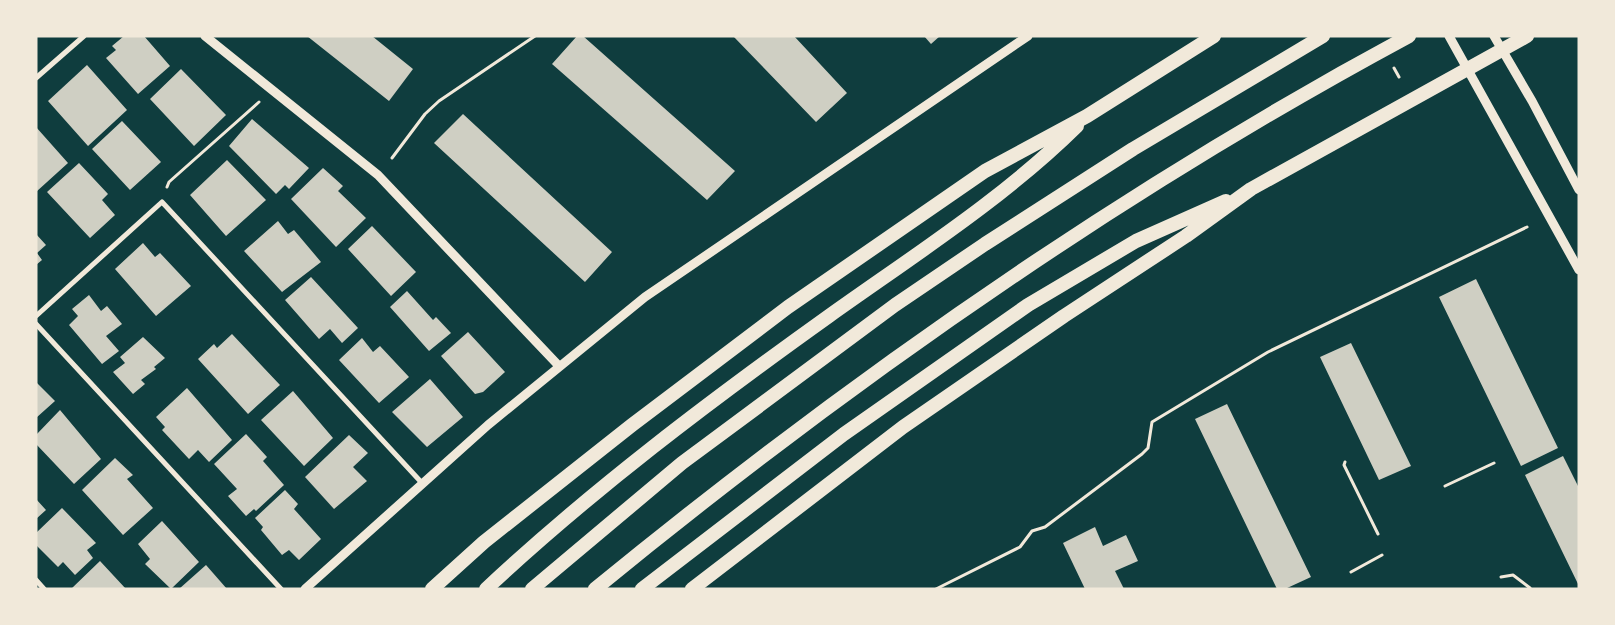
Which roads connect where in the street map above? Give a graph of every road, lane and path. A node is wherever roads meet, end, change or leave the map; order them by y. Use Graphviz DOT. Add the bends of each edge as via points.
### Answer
graph roads {
  1 [pos="84,36"];
  2 [pos="205,36"];
  3 [pos="535,36"];
  4 [pos="1028,36"];
  5 [pos="1214,36"];
  6 [pos="1323,36"];
  7 [pos="1409,36"];
  8 [pos="1449,36"];
  9 [pos="1494,36"];
  10 [pos="1526,36"];
  11 [pos="1502,49"];
  12 [pos="1468,68"];
  13 [pos="36,78"];
  14 [pos="273,90"];
  15 [pos="1087,116"];
  16 [pos="392,158"];
  17 [pos="1251,189"];
  18 [pos="1579,190"];
  19 [pos="162,202"];
  20 [pos="1527,227"];
  21 [pos="1579,270"];
  22 [pos="36,316"];
  23 [pos="36,324"];
  24 [pos="559,366"];
  25 [pos="1345,462"];
  26 [pos="1494,463"];
  27 [pos="422,483"];
  28 [pos="1445,486"];
  29 [pos="1378,534"];
  30 [pos="1382,555"];
  31 [pos="1351,572"];
  32 [pos="1502,577"];
  33 [pos="36,580"];
  34 [pos="1530,588"];
  35 [pos="44,589"];
  36 [pos="281,589"];
  37 [pos="305,589"];
  38 [pos="432,589"];
  39 [pos="486,589"];
  40 [pos="532,589"];
  41 [pos="595,589"];
  42 [pos="642,589"];
  43 [pos="692,589"];
  44 [pos="936,589"];
  1 -- 13 [label="street"];
  2 -- 14 [label="street"];
  3 -- 16 [label="path" via="439,101 425,114"];
  4 -- 24 [label="street" via="653,292"];
  5 -- 15 [label="highway"];
  6 -- 40 [label="highway" via="1209,103 895,305 682,463"];
  7 -- 41 [label="highway" via="1228,140 1030,265 915,343 716,491"];
  8 -- 12 [label="street"];
  9 -- 11 [label="street"];
  10 -- 11 [label="highway"];
  11 -- 12 [label="highway"];
  11 -- 18 [label="street"];
  12 -- 17 [label="highway"];
  12 -- 21 [label="street"];
  14 -- 19 [label="path" via="169,182"];
  14 -- 24 [label="street" via="378,175"];
  15 -- 38 [label="highway" via="985,170 788,307 500,530"];
  15 -- 39 [label="highway" via="1040,163 786,347 664,440 598,491"];
  17 -- 42 [label="highway" via="1136,241 1028,305 844,434"];
  17 -- 43 [label="highway" via="903,427"];
  19 -- 22 [label="street"];
  19 -- 27 [label="street"];
  20 -- 44 [label="path" via="1268,352 1152,422 1148,448 1138,459 1045,527 1032,531 1020,547"];
  23 -- 36 [label="street"];
  24 -- 27 [label="street"];
  25 -- 29 [label="path"];
  26 -- 28 [label="path"];
  27 -- 37 [label="street"];
  30 -- 31 [label="path"];
  32 -- 34 [label="path" via="1514,575"];
  33 -- 35 [label="street"];
}
